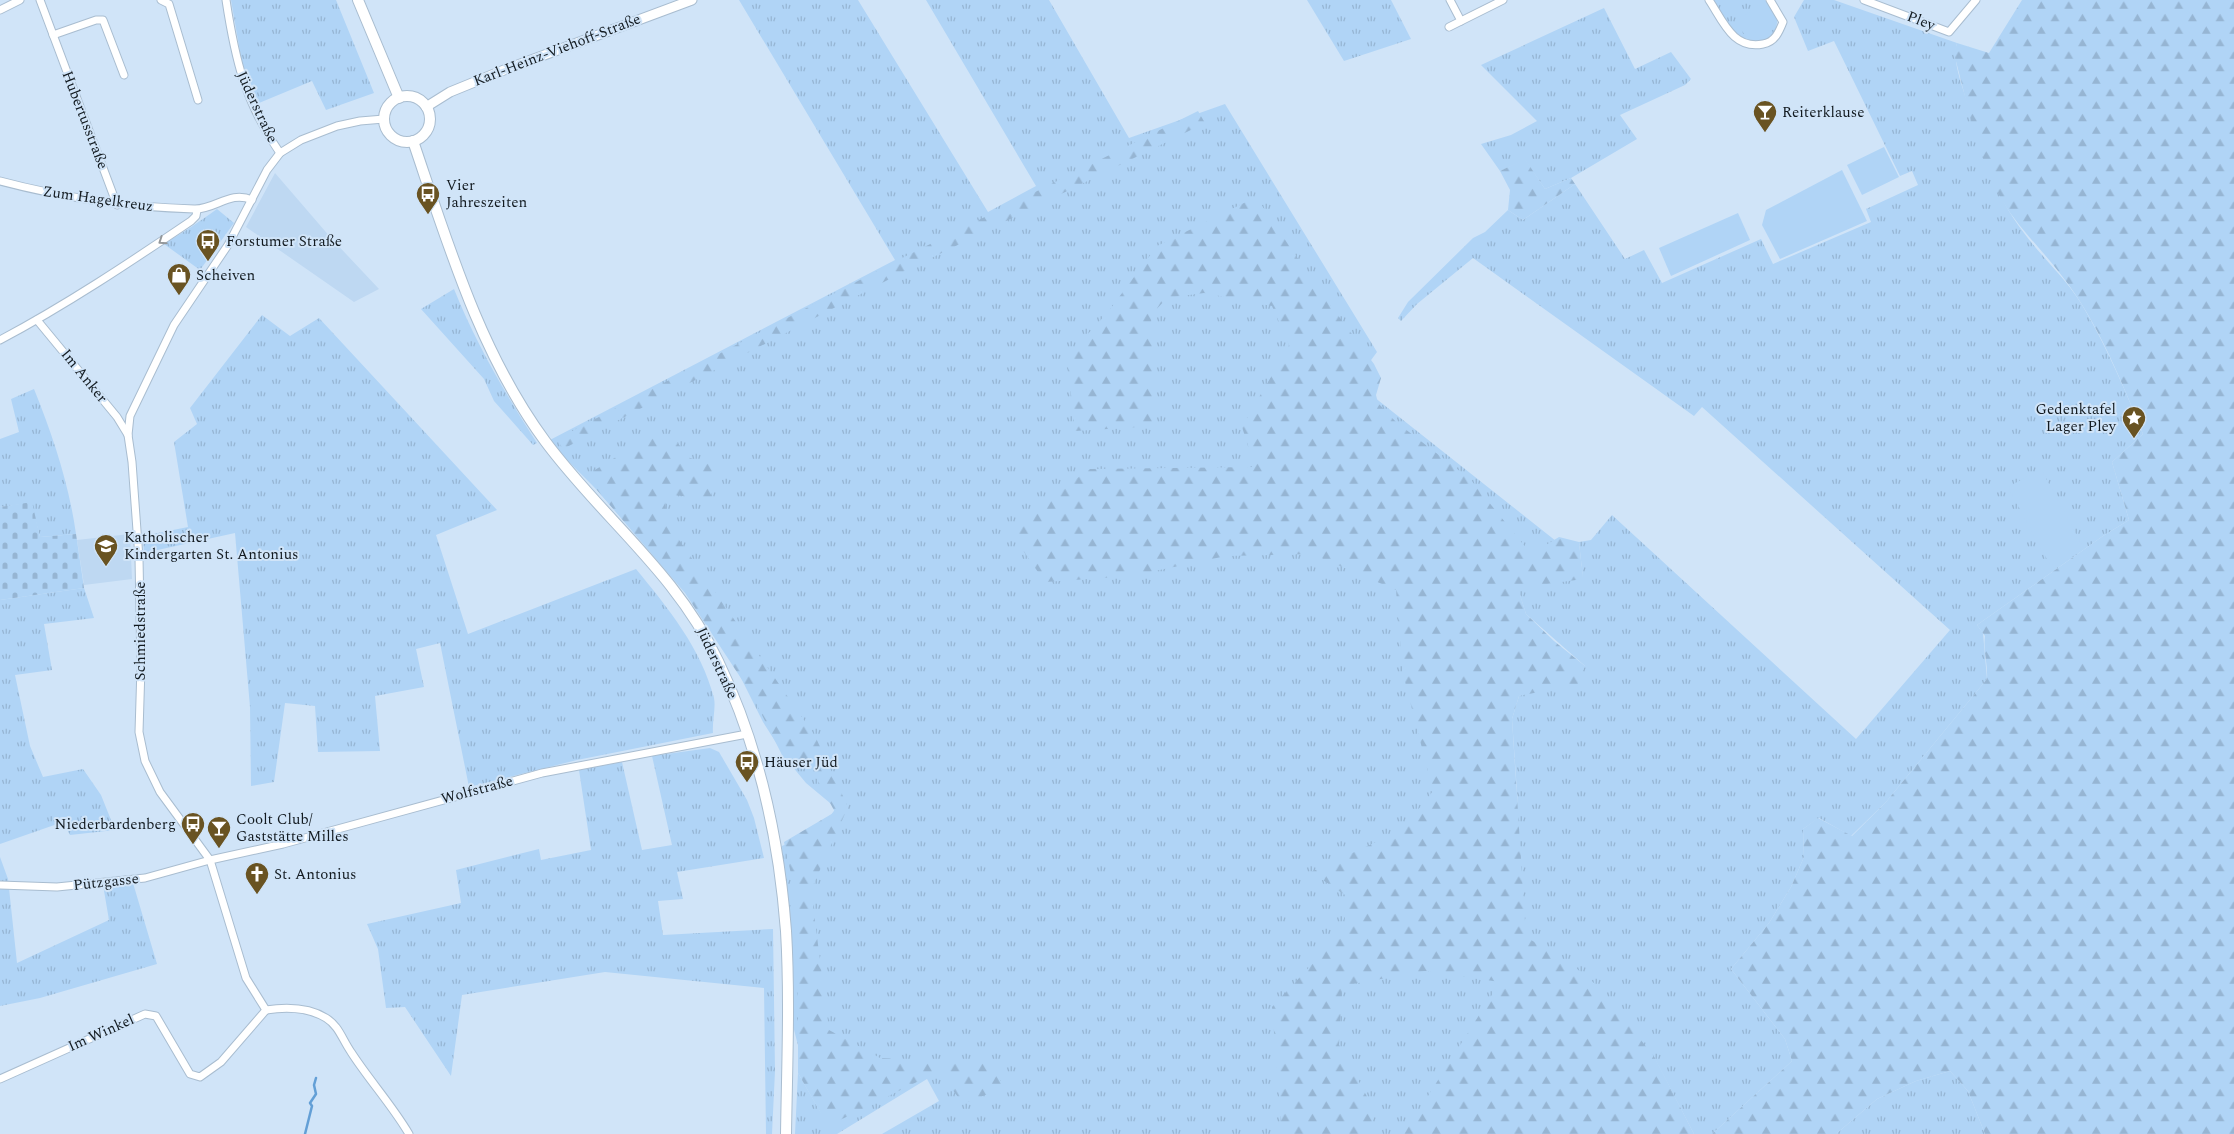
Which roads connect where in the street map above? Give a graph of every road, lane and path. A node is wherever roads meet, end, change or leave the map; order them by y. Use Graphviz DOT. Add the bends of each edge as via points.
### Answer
graph roads {
  1 [pos="20,0"];
  2 [pos="40,0"];
  3 [pos="161,0"];
  4 [pos="226,0"];
  5 [pos="358,0"];
  6 [pos="692,0"];
  7 [pos="1450,0"];
  8 [pos="1503,0"];
  9 [pos="1709,0"];
  10 [pos="1770,0"];
  11 [pos="1864,0"];
  12 [pos="1976,0"];
  13 [pos="0,10"];
  14 [pos="1461,21"];
  15 [pos="1449,27"];
  16 [pos="53,35"];
  17 [pos="124,75"];
  18 [pos="399,98"];
  19 [pos="198,100"];
  20 [pos="426,107"];
  21 [pos="384,119"];
  22 [pos="413,141"];
  23 [pos="280,154"];
  24 [pos="0,181"];
  25 [pos="252,200"];
  26 [pos="117,204"];
  27 [pos="197,210"];
  28 [pos="37,320"];
  29 [pos="0,340"];
  30 [pos="128,435"];
  31 [pos="747,734"];
  32 [pos="210,860"];
  33 [pos="0,885"];
  34 [pos="266,1010"];
  35 [pos="0,1079"];
  36 [pos="409,1134"];
  37 [pos="786,1134"];
  1 -- 13 [label="street"];
  2 -- 16 [label="street, Hubertusstraße"];
  3 -- 19 [label="street" via="169,4"];
  4 -- 23 [label="street, Jüderstraße" via="240,74 265,130"];
  5 -- 18 [label="main road"];
  6 -- 20 [label="street, Karl-Heinz-Viehoff-Straße" via="504,70 450,92"];
  7 -- 14 [label="street"];
  8 -- 14 [label="street"];
  9 -- 10 [label="street" via="1734,38 1754,46 1767,43 1781,29 1783,22"];
  11 -- 12 [label="street, Pley" via="1949,32"];
  14 -- 15 [label="street"];
  16 -- 17 [label="street" via="103,20"];
  16 -- 26 [label="street, Hubertusstraße"];
  18 -- 20 [label="main road" via="414,98"];
  18 -- 21 [label="main road" via="388,106"];
  20 -- 22 [label="main road" via="428,127"];
  21 -- 22 [label="main road" via="393,138"];
  21 -- 23 [label="street" via="337,126 301,140"];
  22 -- 31 [label="main road, Jüderstraße" via="451,253 506,380 546,442 578,482 681,596 717,659"];
  23 -- 25 [label="street, Schmiedstraße" via="267,170"];
  24 -- 26 [label="street, Zum Hagelkreuz" via="52,195"];
  25 -- 27 [label="street" via="236,196"];
  25 -- 30 [label="street, Schmiedstraße" via="228,245 174,325 130,416"];
  26 -- 27 [label="street, Zum Hagelkreuz"];
  27 -- 28 [label="street, one-way" via="191,221"];
  28 -- 29 [label="street"];
  28 -- 30 [label="street, Im Anker"];
  30 -- 32 [label="street, Schmiedstraße" via="139,558 140,732 145,761 160,792"];
  31 -- 32 [label="street, Wolfstraße" via="542,773 283,844"];
  31 -- 37 [label="main road, Jüderstraße" via="776,849 786,933"];
  32 -- 33 [label="street, Pützgasse" via="146,878 57,887"];
  32 -- 34 [label="street" via="246,978"];
  34 -- 35 [label="street, Im Winkel" via="220,1062 200,1077 190,1074 156,1016 145,1014"];
  34 -- 36 [label="street" via="307,1010 336,1026"];
}
